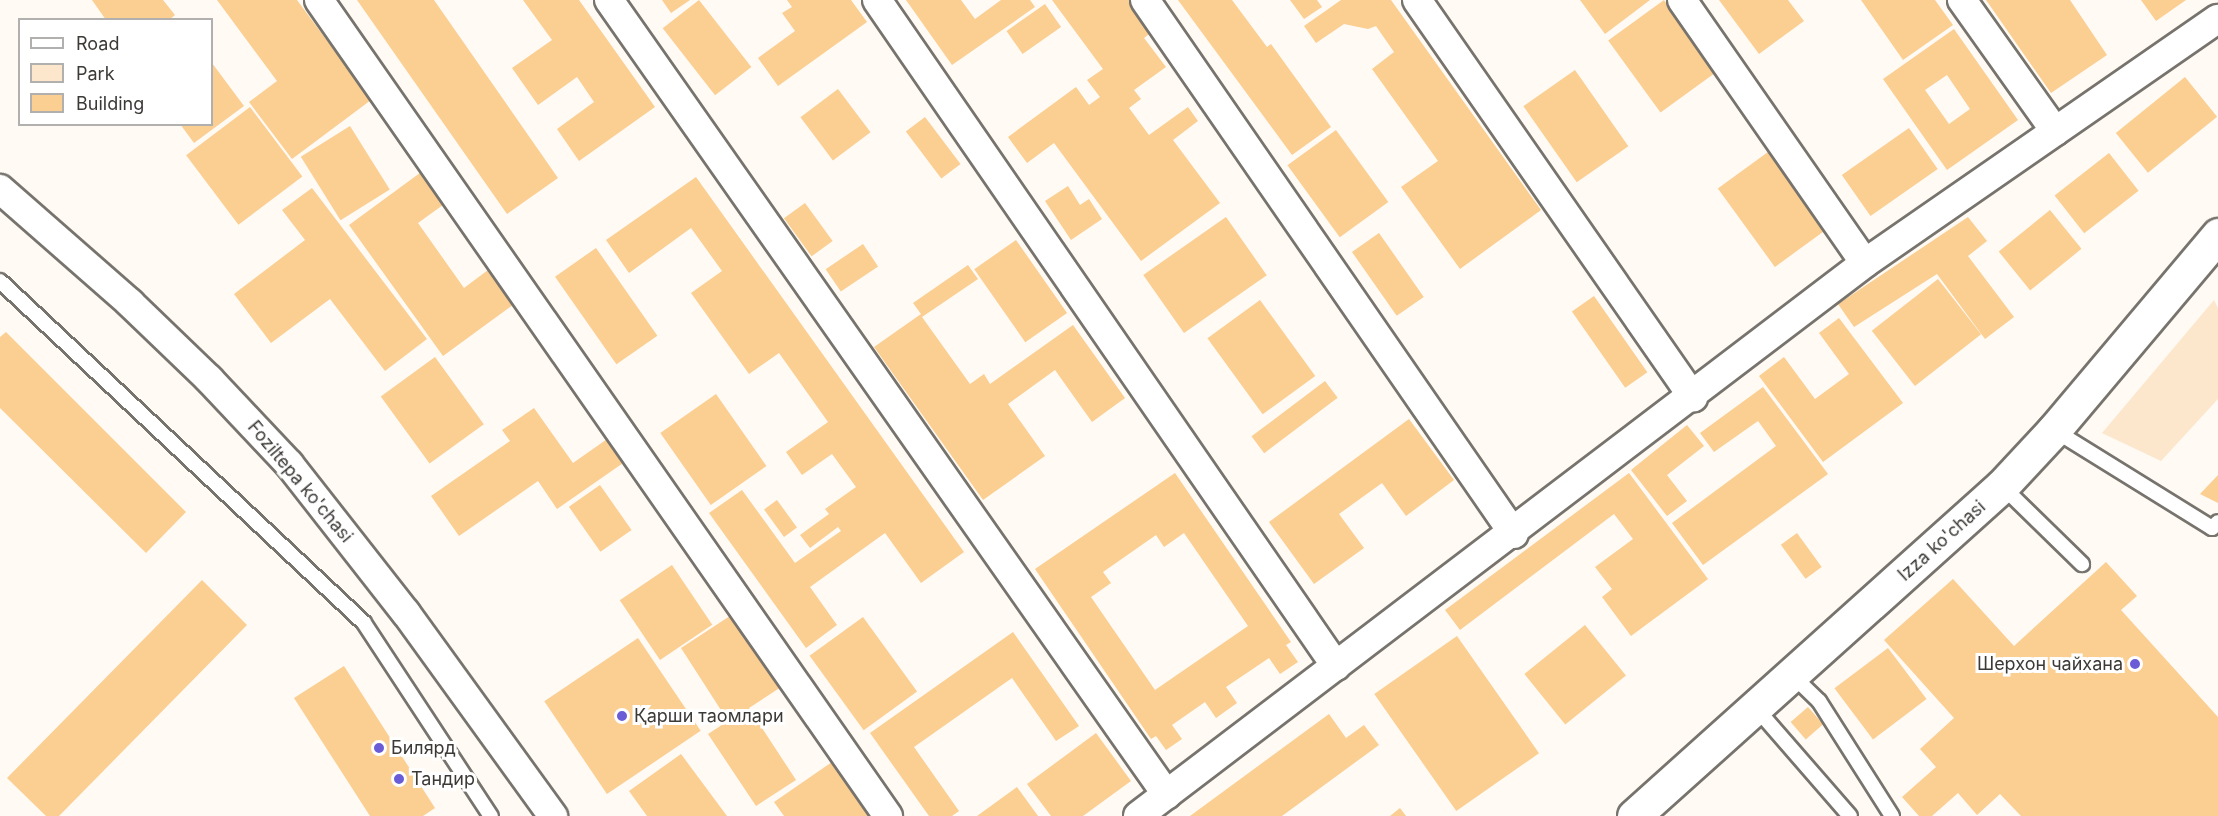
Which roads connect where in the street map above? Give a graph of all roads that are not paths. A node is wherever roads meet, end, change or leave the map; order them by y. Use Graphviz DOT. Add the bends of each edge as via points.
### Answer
graph roads {
  1 [pos="320,0"];
  2 [pos="609,0"];
  3 [pos="877,0"];
  4 [pos="1145,0"];
  5 [pos="1417,0"];
  6 [pos="1682,0"];
  7 [pos="1962,0"];
  8 [pos="2218,19"];
  9 [pos="2055,131"];
  10 [pos="0,189"];
  11 [pos="2218,240"];
  12 [pos="1865,263"];
  13 [pos="0,281"];
  14 [pos="1693,397"];
  15 [pos="2055,430"];
  16 [pos="2002,486"];
  17 [pos="2218,522"];
  18 [pos="1514,534"];
  19 [pos="2082,564"];
  20 [pos="1336,666"];
  21 [pos="1792,676"];
  22 [pos="1756,708"];
  23 [pos="1167,795"];
  24 [pos="491,816"];
  25 [pos="554,816"];
  26 [pos="888,816"];
  27 [pos="1138,816"];
  28 [pos="1634,816"];
  29 [pos="1850,816"];
  30 [pos="1892,816"];
  1 -- 26 [label="street"];
  2 -- 23 [label="street"];
  3 -- 20 [label="street"];
  4 -- 18 [label="street"];
  5 -- 14 [label="street"];
  6 -- 12 [label="street"];
  7 -- 9 [label="street"];
  8 -- 9 [label="street"];
  9 -- 12 [label="street"];
  10 -- 25 [label="street, Foziltepa ko'chasi" via="138,311 289,464 406,613"];
  11 -- 15 [label="main road, Izza ko'chasi"];
  12 -- 14 [label="street"];
  13 -- 24 [label="lane" via="364,623"];
  14 -- 18 [label="street"];
  15 -- 16 [label="main road, Izza ko'chasi"];
  15 -- 17 [label="lane" via="2212,528"];
  16 -- 19 [label="lane"];
  16 -- 21 [label="main road, Izza ko'chasi"];
  18 -- 20 [label="street"];
  20 -- 23 [label="street"];
  21 -- 22 [label="main road, Izza ko'chasi"];
  21 -- 30 [label="lane" via="1819,701"];
  22 -- 28 [label="main road, Izza ko'chasi"];
  22 -- 29 [label="lane"];
  23 -- 27 [label="street"];
}
